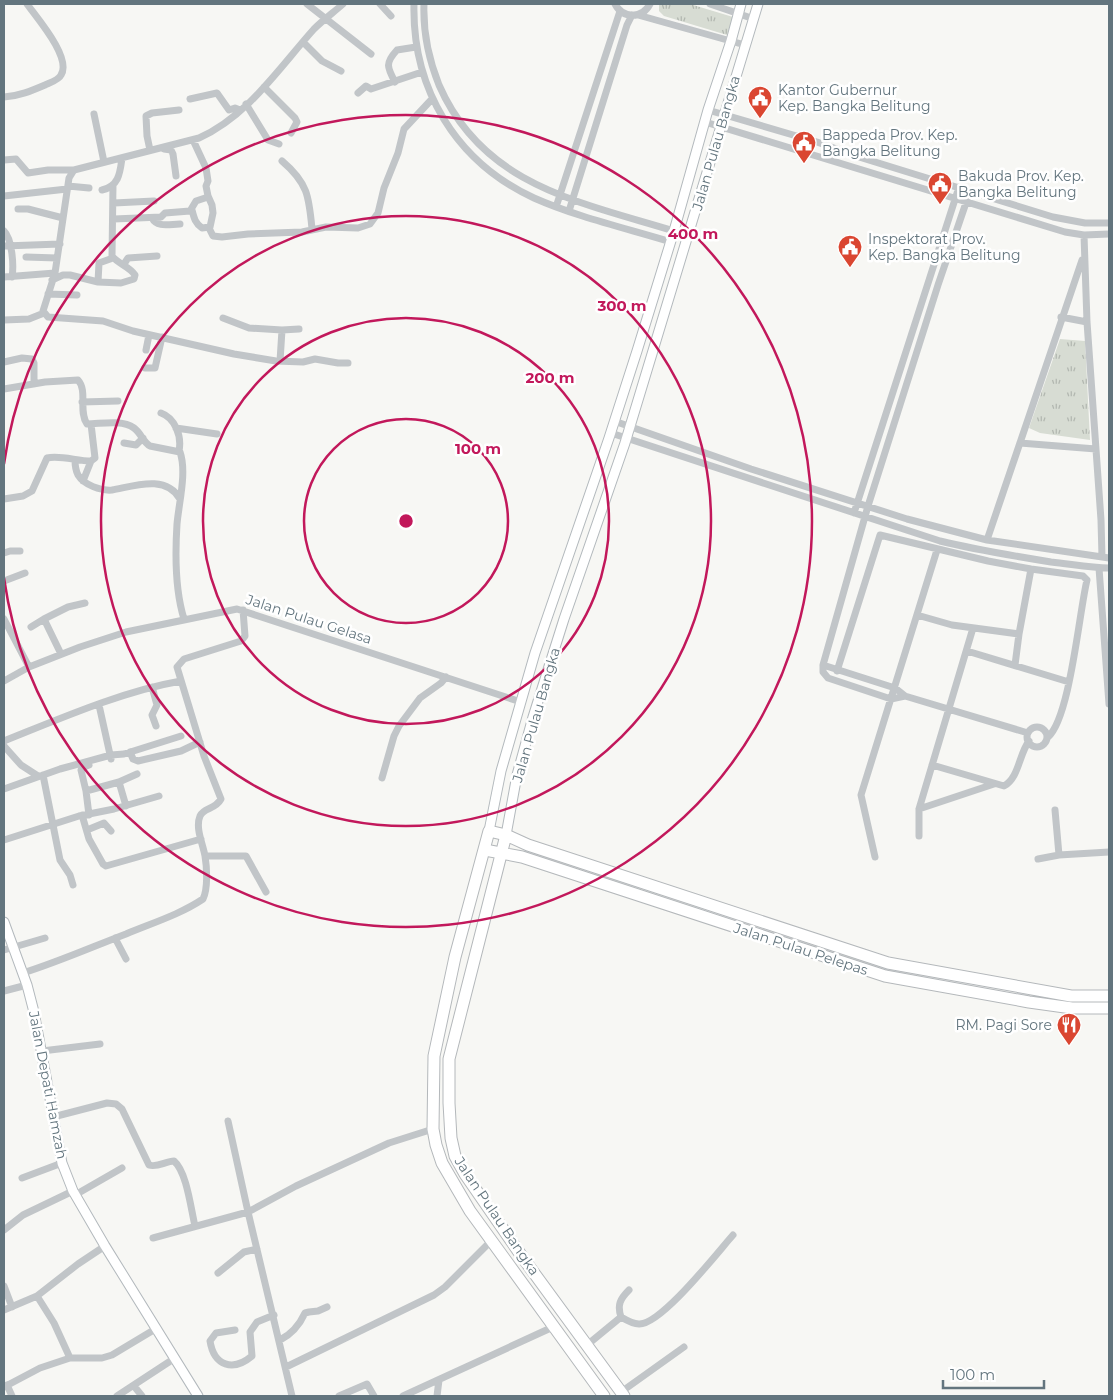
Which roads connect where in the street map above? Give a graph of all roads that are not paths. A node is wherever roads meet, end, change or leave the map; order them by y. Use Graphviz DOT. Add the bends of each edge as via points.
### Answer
graph roads {
  1 [pos="27,4"];
  2 [pos="307,4"];
  3 [pos="343,4"];
  4 [pos="380,4"];
  5 [pos="414,4"];
  6 [pos="424,4"];
  7 [pos="607,4"];
  8 [pos="650,4"];
  9 [pos="710,4"];
  10 [pos="741,4"];
  11 [pos="758,4"];
  12 [pos="617,7"];
  13 [pos="738,14"];
  14 [pos="635,15"];
  15 [pos="391,16"];
  16 [pos="327,18"];
  17 [pos="754,20"];
  18 [pos="731,41"];
  19 [pos="303,42"];
  20 [pos="745,45"];
  21 [pos="416,47"];
  22 [pos="371,54"];
  23 [pos="341,71"];
  24 [pos="422,72"];
  25 [pos="395,82"];
  26 [pos="264,86"];
  27 [pos="358,93"];
  28 [pos="4,97"];
  29 [pos="190,99"];
  30 [pos="432,99"];
  31 [pos="246,104"];
  32 [pos="179,110"];
  33 [pos="240,110"];
  34 [pos="708,110"];
  35 [pos="94,114"];
  36 [pos="724,116"];
  37 [pos="705,122"];
  38 [pos="721,127"];
  39 [pos="291,133"];
  40 [pos="193,140"];
  41 [pos="279,144"];
  42 [pos="163,147"];
  43 [pos="150,150"];
  44 [pos="122,158"];
  45 [pos="4,160"];
  46 [pos="282,161"];
  47 [pos="104,162"];
  48 [pos="74,170"];
  49 [pos="176,176"];
  50 [pos="113,185"];
  51 [pos="959,187"];
  52 [pos="68,188"];
  53 [pos="89,188"];
  54 [pos="102,190"];
  55 [pos="970,191"];
  56 [pos="4,196"];
  57 [pos="560,196"];
  58 [pos="208,197"];
  59 [pos="956,198"];
  60 [pos="572,200"];
  61 [pos="154,201"];
  62 [pos="966,202"];
  63 [pos="114,203"];
  64 [pos="556,207"];
  65 [pos="18,209"];
  66 [pos="192,210"];
  67 [pos="569,211"];
  68 [pos="63,218"];
  69 [pos="152,218"];
  70 [pos="114,219"];
  71 [pos="1109,223"];
  72 [pos="180,224"];
  73 [pos="209,228"];
  74 [pos="312,229"];
  75 [pos="674,231"];
  76 [pos="4,232"];
  77 [pos="1109,234"];
  78 [pos="1084,235"];
  79 [pos="671,242"];
  80 [pos="60,244"];
  81 [pos="6,246"];
  82 [pos="1084,255"];
  83 [pos="157,256"];
  84 [pos="26,257"];
  85 [pos="58,258"];
  86 [pos="114,258"];
  87 [pos="124,264"];
  88 [pos="4,277"];
  89 [pos="12,277"];
  90 [pos="54,277"];
  91 [pos="98,282"];
  92 [pos="48,294"];
  93 [pos="78,295"];
  94 [pos="44,313"];
  95 [pos="1062,317"];
  96 [pos="222,318"];
  97 [pos="4,320"];
  98 [pos="1086,322"];
  99 [pos="299,329"];
  100 [pos="282,330"];
  101 [pos="149,335"];
  102 [pos="162,337"];
  103 [pos="146,350"];
  104 [pos="280,361"];
  105 [pos="4,362"];
  106 [pos="348,363"];
  107 [pos="145,368"];
  108 [pos="34,384"];
  109 [pos="4,389"];
  110 [pos="82,402"];
  111 [pos="118,402"];
  112 [pos="160,413"];
  113 [pos="614,421"];
  114 [pos="91,424"];
  115 [pos="630,426"];
  116 [pos="176,428"];
  117 [pos="611,432"];
  118 [pos="216,434"];
  119 [pos="143,438"];
  120 [pos="626,438"];
  121 [pos="124,443"];
  122 [pos="1020,443"];
  123 [pos="1096,449"];
  124 [pos="179,451"];
  125 [pos="75,460"];
  126 [pos="91,461"];
  127 [pos="83,481"];
  128 [pos="4,498"];
  129 [pos="180,500"];
  130 [pos="857,503"];
  131 [pos="868,506"];
  132 [pos="854,513"];
  133 [pos="865,517"];
  134 [pos="878,521"];
  135 [pos="880,535"];
  136 [pos="987,540"];
  137 [pos="937,550"];
  138 [pos="20,551"];
  139 [pos="4,553"];
  140 [pos="1106,557"];
  141 [pos="1099,568"];
  142 [pos="1109,568"];
  143 [pos="1032,569"];
  144 [pos="25,574"];
  145 [pos="4,581"];
  146 [pos="84,603"];
  147 [pos="243,610"];
  148 [pos="917,615"];
  149 [pos="4,619"];
  150 [pos="44,619"];
  151 [pos="184,619"];
  152 [pos="952,625"];
  153 [pos="31,626"];
  154 [pos="973,628"];
  155 [pos="1019,634"];
  156 [pos="971,637"];
  157 [pos="967,651"];
  158 [pos="61,654"];
  159 [pos="823,665"];
  160 [pos="1015,666"];
  161 [pos="29,667"];
  162 [pos="837,671"];
  163 [pos="446,677"];
  164 [pos="4,681"];
  165 [pos="181,681"];
  166 [pos="1069,682"];
  167 [pos="152,687"];
  168 [pos="895,688"];
  169 [pos="905,696"];
  170 [pos="891,699"];
  171 [pos="521,702"];
  172 [pos="1109,704"];
  173 [pos="99,705"];
  174 [pos="948,710"];
  175 [pos="156,726"];
  176 [pos="181,736"];
  177 [pos="1028,737"];
  178 [pos="1048,737"];
  179 [pos="4,741"];
  180 [pos="200,742"];
  181 [pos="4,746"];
  182 [pos="130,752"];
  183 [pos="111,755"];
  184 [pos="932,765"];
  185 [pos="137,774"];
  186 [pos="41,775"];
  187 [pos="382,778"];
  188 [pos="118,782"];
  189 [pos="994,784"];
  190 [pos="4,789"];
  191 [pos="86,791"];
  192 [pos="159,796"];
  193 [pos="126,806"];
  194 [pos="919,809"];
  195 [pos="1055,810"];
  196 [pos="85,815"];
  197 [pos="53,824"];
  198 [pos="87,830"];
  199 [pos="111,831"];
  200 [pos="489,831"];
  201 [pos="506,835"];
  202 [pos="919,836"];
  203 [pos="4,840"];
  204 [pos="201,840"];
  205 [pos="485,850"];
  206 [pos="1109,852"];
  207 [pos="500,853"];
  208 [pos="1059,855"];
  209 [pos="205,856"];
  210 [pos="874,857"];
  211 [pos="1038,859"];
  212 [pos="73,885"];
  213 [pos="266,892"];
  214 [pos="4,926"];
  215 [pos="45,938"];
  216 [pos="115,938"];
  217 [pos="14,947"];
  218 [pos="4,950"];
  219 [pos="126,959"];
  220 [pos="23,973"];
  221 [pos="27,985"];
  222 [pos="4,991"];
  223 [pos="1109,996"];
  224 [pos="1109,1008"];
  225 [pos="100,1044"];
  226 [pos="42,1051"];
  227 [pos="53,1117"];
  228 [pos="228,1121"];
  229 [pos="433,1130"];
  230 [pos="62,1163"];
  231 [pos="122,1168"];
  232 [pos="22,1178"];
  233 [pos="74,1193"];
  234 [pos="248,1212"];
  235 [pos="195,1226"];
  236 [pos="4,1230"];
  237 [pos="733,1235"];
  238 [pos="153,1238"];
  239 [pos="492,1240"];
  240 [pos="105,1246"];
  241 [pos="257,1249"];
  242 [pos="218,1273"];
  243 [pos="4,1286"];
  244 [pos="629,1290"];
  245 [pos="37,1296"];
  246 [pos="551,1296"];
  247 [pos="538,1305"];
  248 [pos="12,1307"];
  249 [pos="327,1307"];
  250 [pos="4,1310"];
  251 [pos="274,1315"];
  252 [pos="621,1317"];
  253 [pos="553,1327"];
  254 [pos="157,1328"];
  255 [pos="235,1330"];
  256 [pos="280,1340"];
  257 [pos="587,1345"];
  258 [pos="684,1347"];
  259 [pos="70,1358"];
  260 [pos="175,1358"];
  261 [pos="286,1367"];
  262 [pos="439,1380"];
  263 [pos="5,1386"];
  264 [pos="134,1386"];
  265 [pos="623,1394"];
  266 [pos="12,1396"];
  267 [pos="117,1396"];
  268 [pos="142,1396"];
  269 [pos="198,1396"];
  270 [pos="292,1396"];
  271 [pos="339,1396"];
  272 [pos="374,1396"];
  273 [pos="403,1396"];
  274 [pos="437,1396"];
  275 [pos="604,1396"];
  1 -- 28 [label="street" via="60,54 63,71 58,78 37,88"];
  2 -- 16 [label="street"];
  3 -- 16 [label="street"];
  4 -- 15 [label="street"];
  5 -- 21 [label="street"];
  6 -- 57 [label="street" via="428,52 435,76 455,115 494,159"];
  7 -- 12 [label="street"];
  8 -- 14 [label="street" via="645,11"];
  9 -- 13 [label="street"];
  10 -- 13 [label="main road, Jalan Pulau Bangka"];
  11 -- 17 [label="main road, Jalan Pulau Bangka"];
  12 -- 14 [label="street"];
  12 -- 57 [label="street"];
  13 -- 17 [label="street"];
  13 -- 18 [label="main road, Jalan Pulau Bangka"];
  14 -- 18 [label="street"];
  14 -- 60 [label="street" via="627,25"];
  16 -- 19 [label="street"];
  16 -- 22 [label="street"];
  17 -- 20 [label="main road, Jalan Pulau Bangka"];
  18 -- 20 [label="street"];
  18 -- 34 [label="main road, Jalan Pulau Bangka"];
  19 -- 23 [label="street" via="322,61"];
  19 -- 26 [label="street"];
  20 -- 36 [label="main road, Jalan Pulau Bangka"];
  21 -- 24 [label="street"];
  21 -- 25 [label="street" via="397,50 389,60 388,70"];
  24 -- 25 [label="street"];
  24 -- 30 [label="street"];
  25 -- 27 [label="street" via="371,89 366,86"];
  26 -- 31 [label="street"];
  26 -- 39 [label="street" via="295,118 297,122"];
  29 -- 33 [label="street" via="217,94 229,110"];
  30 -- 64 [label="street" via="466,150 516,188"];
  30 -- 74 [label="street" via="404,129 373,221 358,228"];
  31 -- 33 [label="street"];
  31 -- 41 [label="street" via="268,140"];
  32 -- 43 [label="street" via="146,116"];
  33 -- 40 [label="street" via="217,130"];
  34 -- 36 [label="street"];
  34 -- 37 [label="main road, Jalan Pulau Bangka"];
  35 -- 47 [label="street"];
  36 -- 38 [label="main road, Jalan Pulau Bangka"];
  36 -- 51 [label="street"];
  37 -- 38 [label="street"];
  37 -- 75 [label="main road, Jalan Pulau Bangka"];
  38 -- 59 [label="street"];
  38 -- 115 [label="main road, Jalan Pulau Bangka"];
  40 -- 42 [label="street"];
  40 -- 58 [label="street" via="206,168"];
  42 -- 43 [label="street"];
  42 -- 49 [label="street" via="173,154"];
  43 -- 44 [label="street"];
  44 -- 47 [label="street"];
  44 -- 50 [label="street" via="120,174"];
  45 -- 48 [label="street" via="16,159 28,173"];
  46 -- 74 [label="street" via="301,179 307,194"];
  47 -- 48 [label="street"];
  48 -- 52 [label="street" via="70,174"];
  50 -- 54 [label="street"];
  50 -- 63 [label="street"];
  51 -- 55 [label="street"];
  51 -- 59 [label="street"];
  52 -- 53 [label="street"];
  52 -- 56 [label="street"];
  52 -- 68 [label="street"];
  55 -- 62 [label="street"];
  55 -- 71 [label="street" via="1067,221"];
  57 -- 60 [label="street"];
  57 -- 64 [label="street"];
  58 -- 66 [label="street" via="196,201"];
  58 -- 73 [label="street" via="213,213"];
  59 -- 62 [label="street"];
  59 -- 130 [label="street"];
  60 -- 67 [label="street"];
  60 -- 75 [label="street"];
  61 -- 63 [label="street"];
  62 -- 78 [label="street"];
  62 -- 131 [label="street"];
  63 -- 70 [label="street"];
  64 -- 67 [label="street"];
  65 -- 68 [label="street"];
  66 -- 69 [label="street"];
  66 -- 73 [label="street" via="197,225"];
  67 -- 79 [label="street"];
  68 -- 80 [label="street"];
  69 -- 70 [label="street"];
  69 -- 72 [label="street" via="159,225"];
  70 -- 86 [label="street"];
  73 -- 74 [label="street" via="213,236 222,237"];
  75 -- 79 [label="main road, Jalan Pulau Bangka"];
  76 -- 81 [label="street" via="9,238"];
  77 -- 78 [label="street"];
  78 -- 82 [label="street"];
  79 -- 113 [label="main road, Jalan Pulau Bangka"];
  80 -- 81 [label="street"];
  80 -- 85 [label="street"];
  81 -- 89 [label="street" via="14,267"];
  82 -- 95 [label="street"];
  82 -- 98 [label="street"];
  83 -- 87 [label="street" via="128,258"];
  84 -- 85 [label="street"];
  85 -- 90 [label="street"];
  86 -- 87 [label="street"];
  86 -- 91 [label="street" via="100,263"];
  87 -- 91 [label="street" via="135,275 134,279 120,283"];
  88 -- 89 [label="street"];
  89 -- 90 [label="street"];
  90 -- 91 [label="street" via="70,275"];
  90 -- 92 [label="street"];
  92 -- 93 [label="street"];
  92 -- 94 [label="street"];
  94 -- 97 [label="street" via="29,319"];
  94 -- 101 [label="street" via="50,317 103,321"];
  95 -- 98 [label="street"];
  95 -- 122 [label="street"];
  96 -- 100 [label="street" via="249,328"];
  98 -- 123 [label="street"];
  99 -- 100 [label="street"];
  100 -- 104 [label="street"];
  101 -- 102 [label="street"];
  101 -- 103 [label="street"];
  102 -- 104 [label="street"];
  102 -- 107 [label="street" via="155,368"];
  104 -- 106 [label="street" via="315,359"];
  105 -- 108 [label="street" via="32,359"];
  108 -- 109 [label="street"];
  108 -- 110 [label="street" via="78,380 82,384"];
  110 -- 111 [label="street"];
  110 -- 114 [label="street" via="84,418 87,424"];
  112 -- 116 [label="street" via="171,419"];
  113 -- 115 [label="street"];
  113 -- 117 [label="main road, Jalan Pulau Bangka"];
  114 -- 119 [label="street" via="128,424"];
  114 -- 126 [label="street" via="95,458"];
  115 -- 120 [label="main road, Jalan Pulau Bangka"];
  115 -- 130 [label="street"];
  116 -- 118 [label="street"];
  116 -- 124 [label="street"];
  117 -- 120 [label="street"];
  117 -- 171 [label="main road, Jalan Pulau Bangka" via="534,652"];
  119 -- 121 [label="street" via="136,445"];
  119 -- 124 [label="street" via="150,446"];
  120 -- 132 [label="street"];
  120 -- 201 [label="main road, Jalan Pulau Bangka" via="533,717 517,775"];
  122 -- 123 [label="street"];
  122 -- 136 [label="street"];
  123 -- 140 [label="street"];
  124 -- 129 [label="street" via="183,470"];
  125 -- 126 [label="street"];
  125 -- 127 [label="street" via="76,470"];
  125 -- 128 [label="street" via="47,458 32,491 23,496"];
  126 -- 127 [label="street"];
  127 -- 129 [label="street" via="111,490 153,484 172,489"];
  129 -- 151 [label="street" via="176,543 177,590"];
  130 -- 131 [label="street"];
  130 -- 132 [label="street"];
  131 -- 133 [label="street"];
  131 -- 136 [label="street"];
  132 -- 133 [label="street"];
  133 -- 134 [label="street"];
  133 -- 159 [label="street"];
  134 -- 135 [label="street"];
  134 -- 141 [label="street" via="972,549"];
  135 -- 137 [label="street"];
  135 -- 162 [label="street"];
  136 -- 140 [label="street"];
  137 -- 143 [label="street"];
  137 -- 148 [label="street"];
  138 -- 139 [label="street"];
  141 -- 142 [label="street"];
  141 -- 172 [label="street"];
  143 -- 155 [label="street"];
  143 -- 166 [label="street" via="1083,576 1087,580"];
  144 -- 145 [label="street"];
  146 -- 150 [label="street"];
  147 -- 151 [label="street, Jalan Pulau Gelasa" via="226,610"];
  147 -- 163 [label="street, Jalan Pulau Gelasa"];
  147 -- 165 [label="street" via="244,636 241,641 184,659 177,667"];
  148 -- 152 [label="street"];
  148 -- 168 [label="street"];
  149 -- 161 [label="street"];
  150 -- 153 [label="street"];
  150 -- 158 [label="street"];
  151 -- 158 [label="street, Jalan Pulau Gelasa" via="126,632"];
  152 -- 154 [label="street"];
  152 -- 156 [label="street"];
  154 -- 155 [label="street"];
  154 -- 156 [label="street"];
  155 -- 160 [label="street"];
  156 -- 157 [label="street"];
  157 -- 160 [label="street"];
  157 -- 174 [label="street"];
  158 -- 161 [label="street, Jalan Pulau Gelasa"];
  159 -- 162 [label="street"];
  159 -- 170 [label="street" via="823,672 828,678"];
  160 -- 166 [label="street"];
  161 -- 164 [label="street, Jalan Pulau Gelasa"];
  162 -- 168 [label="street"];
  163 -- 171 [label="street, Jalan Pulau Gelasa"];
  163 -- 187 [label="street" via="420,698 399,726"];
  165 -- 167 [label="street"];
  165 -- 180 [label="street"];
  166 -- 178 [label="street" via="1054,730"];
  167 -- 173 [label="street"];
  167 -- 175 [label="street" via="157,705 152,716"];
  168 -- 169 [label="street"];
  168 -- 170 [label="street"];
  169 -- 170 [label="street"];
  169 -- 174 [label="street"];
  170 -- 210 [label="street" via="861,795"];
  171 -- 200 [label="main road, Jalan Pulau Bangka" via="501,771"];
  173 -- 179 [label="street"];
  173 -- 183 [label="street"];
  174 -- 177 [label="street"];
  174 -- 184 [label="street"];
  176 -- 182 [label="street"];
  177 -- 178 [label="street" via="1033,746 1040,746"];
  177 -- 178 [label="street" via="1034,727 1046,731"];
  177 -- 189 [label="street" via="1011,781 1004,786"];
  180 -- 182 [label="street" via="181,751 138,761"];
  180 -- 204 [label="street" via="221,799 217,806 201,815"];
  181 -- 186 [label="street" via="21,765"];
  182 -- 183 [label="street"];
  183 -- 186 [label="street"];
  183 -- 191 [label="street" via="112,759 82,768"];
  184 -- 189 [label="street"];
  184 -- 194 [label="street"];
  185 -- 188 [label="street"];
  186 -- 190 [label="street"];
  186 -- 197 [label="street"];
  188 -- 191 [label="street"];
  188 -- 193 [label="street"];
  189 -- 194 [label="street"];
  191 -- 196 [label="street"];
  192 -- 193 [label="street"];
  193 -- 196 [label="street"];
  194 -- 202 [label="street"];
  195 -- 208 [label="street"];
  196 -- 197 [label="street"];
  196 -- 198 [label="street"];
  197 -- 203 [label="street"];
  197 -- 212 [label="street" via="60,860"];
  198 -- 199 [label="street" via="104,823"];
  198 -- 204 [label="street" via="106,866"];
  200 -- 201 [label="highway, Jalan Pulau Pelepas"];
  200 -- 205 [label="highway, Jalan Pulau Bangka"];
  201 -- 207 [label="highway, Jalan Pulau Bangka"];
  201 -- 223 [label="highway, Jalan Pulau Pelepas" via="528,845 888,962 1071,996"];
  204 -- 209 [label="street"];
  205 -- 207 [label="highway, Jalan Pulau Pelepas"];
  205 -- 229 [label="highway, Jalan Pulau Bangka" via="455,957 434,1056"];
  206 -- 208 [label="street"];
  207 -- 224 [label="highway, Jalan Pulau Pelepas" via="522,857 885,976 1029,1002 1072,1008"];
  207 -- 246 [label="highway, Jalan Pulau Bangka" via="450,1059 451,1138 455,1156 465,1174"];
  208 -- 211 [label="street"];
  209 -- 213 [label="street" via="246,856"];
  209 -- 216 [label="street" via="203,899 187,910"];
  214 -- 217 [label="main road, Jalan Depati Hamzah"];
  215 -- 217 [label="street"];
  216 -- 219 [label="street"];
  216 -- 220 [label="street"];
  217 -- 218 [label="street"];
  217 -- 220 [label="main road, Jalan Depati Hamzah"];
  220 -- 221 [label="main road, Jalan Depati Hamzah"];
  221 -- 222 [label="street"];
  221 -- 226 [label="main road, Jalan Depati Hamzah"];
  225 -- 226 [label="street"];
  226 -- 227 [label="main road, Jalan Depati Hamzah"];
  227 -- 230 [label="main road, Jalan Depati Hamzah"];
  227 -- 235 [label="street" via="107,1103 116,1104 122,1109 149,1165 167,1161 177,1164"];
  228 -- 234 [label="street"];
  229 -- 234 [label="street" via="389,1143"];
  229 -- 239 [label="highway, Jalan Pulau Bangka" via="442,1163"];
  230 -- 232 [label="street"];
  230 -- 233 [label="main road, Jalan Depati Hamzah"];
  231 -- 233 [label="street"];
  233 -- 236 [label="street" via="23,1215"];
  233 -- 240 [label="main road, Jalan Depati Hamzah"];
  234 -- 235 [label="street"];
  234 -- 241 [label="street"];
  235 -- 238 [label="street"];
  237 -- 252 [label="street" via="674,1302 658,1315 638,1324"];
  239 -- 247 [label="highway, Jalan Pulau Bangka"];
  239 -- 261 [label="street" via="434,1295"];
  240 -- 245 [label="street"];
  240 -- 254 [label="main road, Jalan Depati Hamzah"];
  241 -- 242 [label="street" via="244,1252"];
  241 -- 251 [label="street"];
  243 -- 248 [label="street"];
  244 -- 252 [label="street" via="618,1307"];
  245 -- 248 [label="street"];
  245 -- 259 [label="street"];
  246 -- 247 [label="highway"];
  246 -- 257 [label="highway, Jalan Pulau Bangka"];
  247 -- 253 [label="highway, Jalan Pulau Bangka"];
  248 -- 250 [label="street"];
  249 -- 256 [label="street" via="304,1313 292,1333"];
  251 -- 255 [label="street" via="257,1322 250,1332 252,1356 239,1364 223,1364 214,1354 210,1341 216,1334"];
  251 -- 256 [label="street"];
  252 -- 257 [label="street"];
  253 -- 262 [label="street"];
  253 -- 275 [label="highway, Jalan Pulau Bangka"];
  254 -- 259 [label="street" via="112,1355"];
  254 -- 260 [label="main road, Jalan Depati Hamzah"];
  256 -- 261 [label="street"];
  257 -- 265 [label="highway, Jalan Pulau Bangka"];
  258 -- 265 [label="street"];
  259 -- 263 [label="street" via="40,1368"];
  260 -- 264 [label="street"];
  260 -- 269 [label="main road, Jalan Depati Hamzah"];
  261 -- 270 [label="street"];
  262 -- 273 [label="street"];
  262 -- 274 [label="street"];
  263 -- 266 [label="street"];
  264 -- 267 [label="street"];
  264 -- 268 [label="street"];
  271 -- 272 [label="street" via="366,1384"];
}
